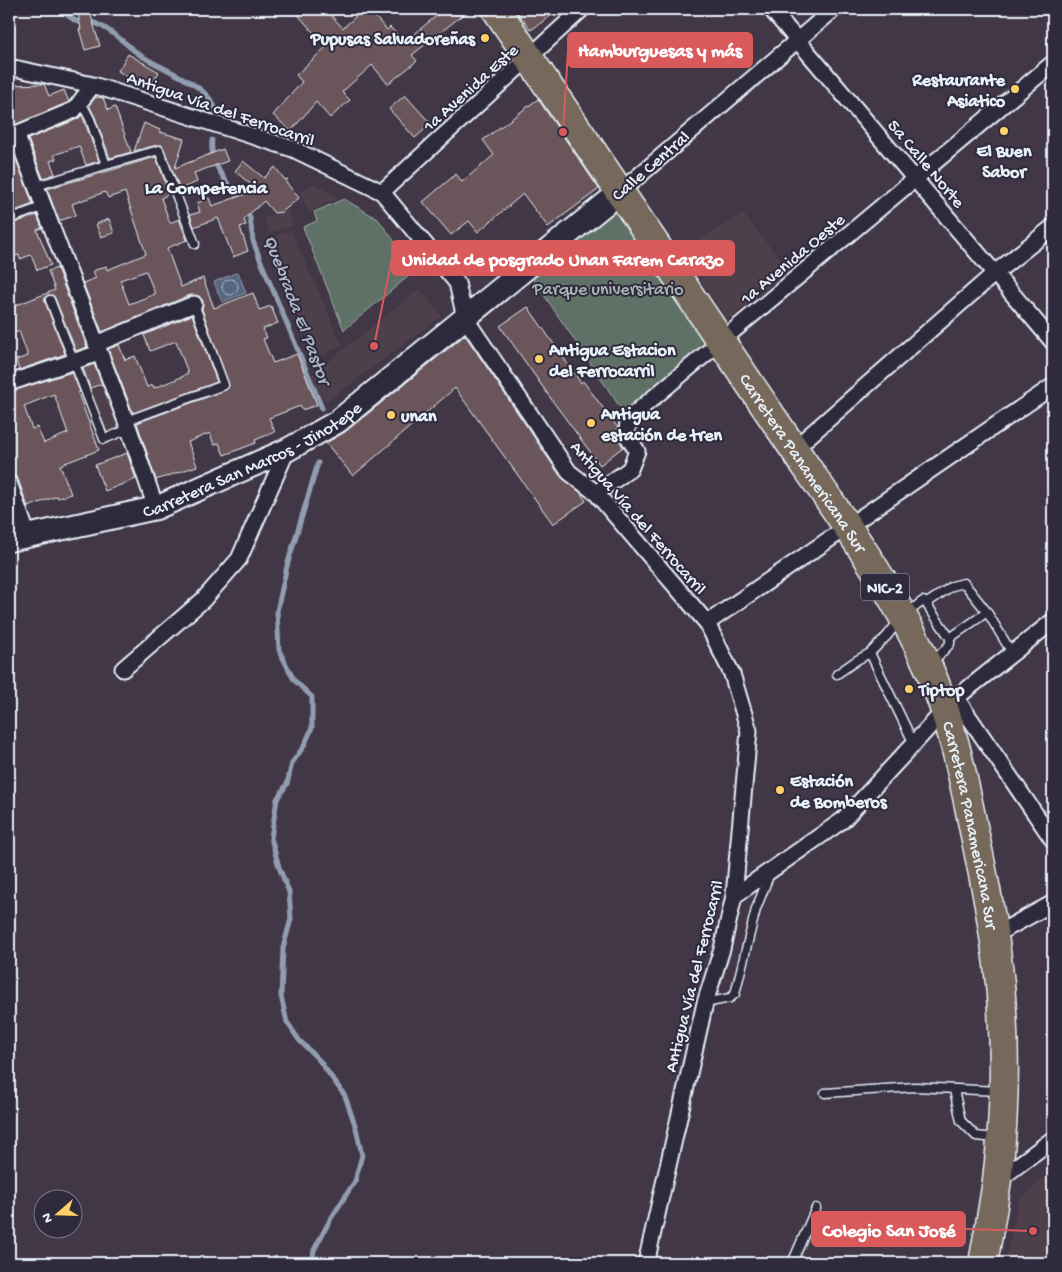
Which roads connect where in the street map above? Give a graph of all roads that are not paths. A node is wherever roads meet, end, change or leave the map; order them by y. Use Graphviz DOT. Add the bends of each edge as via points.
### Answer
graph roads {
  1 [pos="496,9"];
  2 [pos="582,9"];
  3 [pos="771,9"];
  4 [pos="834,9"];
  5 [pos="797,39"];
  6 [pos="529,58"];
  7 [pos="1053,63"];
  8 [pos="9,67"];
  9 [pos="93,85"];
  10 [pos="81,102"];
  11 [pos="12,136"];
  12 [pos="106,164"];
  13 [pos="915,179"];
  14 [pos="36,186"];
  15 [pos="621,191"];
  16 [pos="382,192"];
  17 [pos="42,207"];
  18 [pos="9,219"];
  19 [pos="1053,227"];
  20 [pos="195,244"];
  21 [pos="995,273"];
  22 [pos="50,300"];
  23 [pos="194,304"];
  24 [pos="464,318"];
  25 [pos="722,341"];
  26 [pos="1053,342"];
  27 [pos="97,348"];
  28 [pos="74,362"];
  29 [pos="9,384"];
  30 [pos="1053,386"];
  31 [pos="128,425"];
  32 [pos="794,449"];
  33 [pos="287,450"];
  34 [pos="9,483"];
  35 [pos="596,493"];
  36 [pos="156,508"];
  37 [pos="848,526"];
  38 [pos="19,538"];
  39 [pos="927,603"];
  40 [pos="987,612"];
  41 [pos="903,616"];
  42 [pos="1053,621"];
  43 [pos="707,623"];
  44 [pos="950,638"];
  45 [pos="870,653"];
  46 [pos="1012,653"];
  47 [pos="928,667"];
  48 [pos="123,669"];
  49 [pos="837,674"];
  50 [pos="950,704"];
  51 [pos="914,744"];
  52 [pos="1053,840"];
  53 [pos="772,869"];
  54 [pos="734,896"];
  55 [pos="1053,903"];
  56 [pos="993,936"];
  57 [pos="705,1003"];
  58 [pos="954,1090"];
  59 [pos="1003,1092"];
  60 [pos="825,1093"];
  61 [pos="1001,1138"];
  62 [pos="1053,1139"];
  63 [pos="997,1181"];
  64 [pos="816,1208"];
  65 [pos="646,1263"];
  66 [pos="792,1263"];
  67 [pos="983,1263"];
  1 -- 6 [label="highway, Carretera Panamericana Sur / NIC-2"];
  2 -- 6 [label="street, 1a Avenida Este"];
  3 -- 5 [label="street, 5a Calle Norte"];
  4 -- 5 [label="street, Calle Central"];
  5 -- 13 [label="street, 5a Calle Norte"];
  5 -- 15 [label="street, Calle Central"];
  6 -- 15 [label="highway, Carretera Panamericana Sur / NIC-2"];
  6 -- 16 [label="street, 1a Avenida Este"];
  7 -- 13 [label="street, 1a Avenida Oeste"];
  8 -- 9 [label="street, Antigua Vía del Ferrocarril"];
  9 -- 10 [label="street"];
  9 -- 16 [label="street, Antigua Vía del Ferrocarril" via="293,149"];
  10 -- 11 [label="street" via="74,110"];
  10 -- 12 [label="lane"];
  11 -- 14 [label="street"];
  12 -- 14 [label="lane"];
  12 -- 20 [label="lane" via="159,150"];
  13 -- 21 [label="street, 5a Calle Norte"];
  13 -- 25 [label="street, 1a Avenida Oeste"];
  14 -- 17 [label="street"];
  15 -- 24 [label="main road, Calle Central"];
  15 -- 25 [label="highway, Carretera Panamericana Sur / NIC-2"];
  16 -- 24 [label="street, Antigua Vía del Ferrocarril" via="457,283"];
  17 -- 18 [label="lane"];
  17 -- 27 [label="street"];
  19 -- 21 [label="street"];
  21 -- 26 [label="street, 5a Calle Norte"];
  21 -- 32 [label="street"];
  22 -- 28 [label="lane"];
  23 -- 27 [label="street"];
  23 -- 31 [label="lane" via="224,385"];
  24 -- 33 [label="main road, Carretera San Marcos - Jinotepe" via="337,422"];
  24 -- 35 [label="street, Antigua Vía del Ferrocarril" via="570,472"];
  25 -- 32 [label="highway, Carretera Panamericana Sur / NIC-2"];
  25 -- 35 [label="street, 1a Avenida Oeste" via="628,418 627,434 637,451 630,469"];
  27 -- 28 [label="street"];
  27 -- 31 [label="street"];
  28 -- 29 [label="street"];
  28 -- 31 [label="lane" via="104,439"];
  30 -- 37 [label="street"];
  31 -- 36 [label="street"];
  32 -- 37 [label="highway, Carretera Panamericana Sur / NIC-2"];
  33 -- 36 [label="main road, Carretera San Marcos - Jinotepe"];
  33 -- 48 [label="street" via="239,559 204,600"];
  34 -- 38 [label="street"];
  35 -- 43 [label="street, Antigua Vía del Ferrocarril"];
  36 -- 38 [label="main road, Carretera San Marcos - Jinotepe"];
  37 -- 41 [label="highway, Carretera Panamericana Sur / NIC-2"];
  37 -- 43 [label="street"];
  39 -- 40 [label="lane" via="952,586 964,583"];
  39 -- 41 [label="lane" via="923,602"];
  39 -- 44 [label="lane"];
  40 -- 44 [label="lane"];
  40 -- 46 [label="lane"];
  41 -- 45 [label="lane"];
  41 -- 47 [label="highway, Carretera Panamericana Sur / NIC-2"];
  42 -- 46 [label="street"];
  43 -- 54 [label="street, Antigua Vía del Ferrocarril" via="732,674 749,731"];
  44 -- 47 [label="lane" via="950,644"];
  45 -- 49 [label="lane"];
  45 -- 51 [label="lane"];
  46 -- 50 [label="street"];
  47 -- 50 [label="highway, Carretera Panamericana Sur / NIC-2"];
  50 -- 51 [label="street"];
  50 -- 52 [label="street"];
  50 -- 56 [label="highway, Carretera Panamericana Sur / NIC-2"];
  51 -- 53 [label="street" via="843,820"];
  53 -- 54 [label="street"];
  53 -- 57 [label="lane" via="756,909 735,994"];
  54 -- 57 [label="street, Antigua Vía del Ferrocarril"];
  55 -- 56 [label="street"];
  56 -- 59 [label="highway, Carretera Panamericana Sur / NIC-2" via="1000,983"];
  57 -- 65 [label="street, Antigua Vía del Ferrocarril"];
  58 -- 59 [label="lane"];
  58 -- 60 [label="lane" via="915,1087"];
  58 -- 61 [label="lane" via="961,1122 976,1136"];
  59 -- 61 [label="highway, Carretera Panamericana Sur / NIC-2"];
  61 -- 63 [label="highway, Carretera Panamericana Sur / NIC-2"];
  62 -- 63 [label="street"];
  63 -- 67 [label="highway, Carretera Panamericana Sur / NIC-2"];
  64 -- 66 [label="lane"];
}
